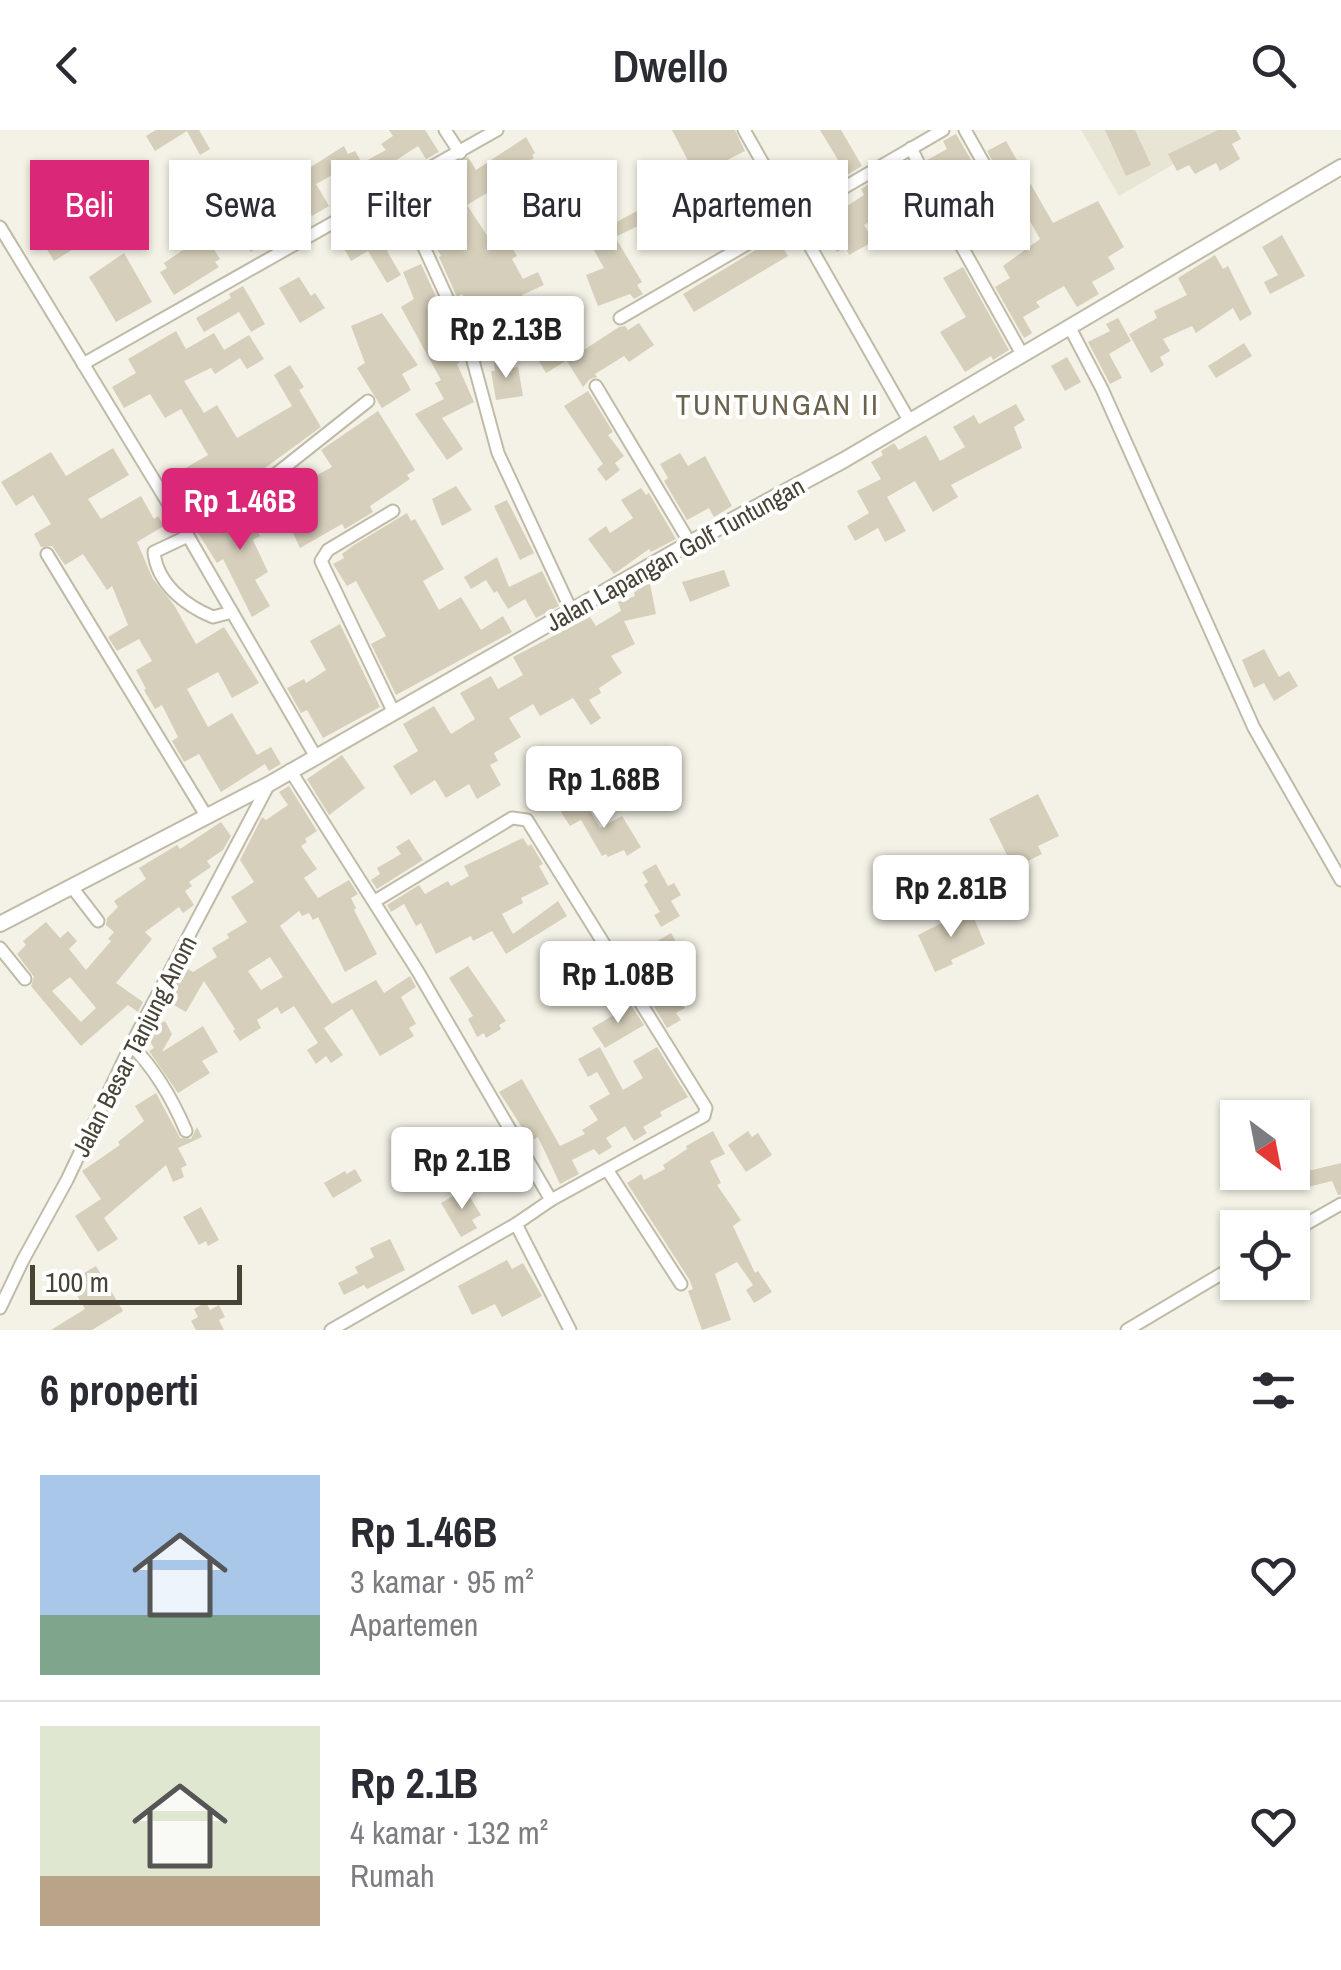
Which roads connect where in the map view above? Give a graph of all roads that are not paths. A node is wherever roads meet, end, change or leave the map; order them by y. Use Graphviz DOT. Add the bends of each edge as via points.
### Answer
graph roads {
  1 [pos="445,130"];
  2 [pos="497,130"];
  3 [pos="744,130"];
  4 [pos="943,130"];
  5 [pos="965,130"];
  6 [pos="911,148"];
  7 [pos="460,154"];
  8 [pos="448,160"];
  9 [pos="761,160"];
  10 [pos="982,160"];
  11 [pos="1341,167"];
  12 [pos="848,185"];
  13 [pos="331,224"];
  14 [pos="0,227"];
  15 [pos="425,250"];
  16 [pos="736,250"];
  17 [pos="811,250"];
  18 [pos="620,318"];
  19 [pos="1069,326"];
  20 [pos="1022,354"];
  21 [pos="83,364"];
  22 [pos="596,386"];
  23 [pos="368,401"];
  24 [pos="910,422"];
  25 [pos="393,511"];
  26 [pos="186,533"];
  27 [pos="690,543"];
  28 [pos="46,554"];
  29 [pos="232,612"];
  30 [pos="572,612"];
  31 [pos="394,714"];
  32 [pos="316,758"];
  33 [pos="290,770"];
  34 [pos="269,784"];
  35 [pos="206,816"];
  36 [pos="1341,880"];
  37 [pos="71,886"];
  38 [pos="375,901"];
  39 [pos="98,921"];
  40 [pos="0,924"];
  41 [pos="0,948"];
  42 [pos="25,979"];
  43 [pos="130,1045"];
  44 [pos="186,1131"];
  45 [pos="608,1171"];
  46 [pos="551,1200"];
  47 [pos="1341,1204"];
  48 [pos="1310,1222"];
  49 [pos="516,1224"];
  50 [pos="1220,1275"];
  51 [pos="681,1284"];
  52 [pos="0,1308"];
  53 [pos="331,1330"];
  54 [pos="570,1330"];
  55 [pos="1127,1330"];
  1 -- 7 [label="street"];
  2 -- 7 [label="street"];
  3 -- 9 [label="street"];
  4 -- 6 [label="street"];
  5 -- 10 [label="street"];
  6 -- 12 [label="street"];
  6 -- 20 [label="street"];
  7 -- 8 [label="street"];
  11 -- 19 [label="street, Jalan Lapangan Golf Tuntungan"];
  13 -- 21 [label="street"];
  14 -- 21 [label="street"];
  15 -- 30 [label="street" via="469,346 498,453"];
  16 -- 18 [label="street"];
  17 -- 24 [label="street"];
  19 -- 20 [label="street, Jalan Lapangan Golf Tuntungan"];
  19 -- 36 [label="street" via="1254,728"];
  20 -- 24 [label="street, Jalan Lapangan Golf Tuntungan"];
  21 -- 26 [label="street"];
  22 -- 27 [label="street"];
  23 -- 26 [label="street" via="252,493"];
  24 -- 27 [label="street, Jalan Lapangan Golf Tuntungan"];
  25 -- 31 [label="street" via="328,550 321,562"];
  26 -- 29 [label="street"];
  26 -- 29 [label="street" via="154,552 169,585 202,613"];
  27 -- 30 [label="street, Jalan Lapangan Golf Tuntungan"];
  28 -- 35 [label="street"];
  29 -- 32 [label="street"];
  30 -- 31 [label="street, Jalan Lapangan Golf Tuntungan"];
  31 -- 32 [label="street, Jalan Lapangan Golf Tuntungan"];
  32 -- 33 [label="street, Jalan Lapangan Golf Tuntungan"];
  33 -- 34 [label="street, Jalan Lapangan Golf Tuntungan"];
  33 -- 38 [label="street"];
  34 -- 35 [label="street, Jalan Lapangan Golf Tuntungan"];
  34 -- 43 [label="street, Jalan Besar Tanjung Anom"];
  35 -- 37 [label="street, Jalan Lapangan Golf Tuntungan"];
  37 -- 39 [label="street"];
  37 -- 40 [label="street, Jalan Lapangan Golf Tuntungan"];
  38 -- 45 [label="street" via="512,818 527,820 706,1108 704,1116"];
  38 -- 46 [label="street"];
  41 -- 42 [label="street"];
  43 -- 44 [label="street" via="172,1099"];
  43 -- 52 [label="street, Jalan Besar Tanjung Anom"];
  45 -- 46 [label="street"];
  45 -- 51 [label="street"];
  46 -- 49 [label="street"];
  47 -- 48 [label="street"];
  49 -- 53 [label="street"];
  49 -- 54 [label="street"];
  50 -- 55 [label="street"];
}
